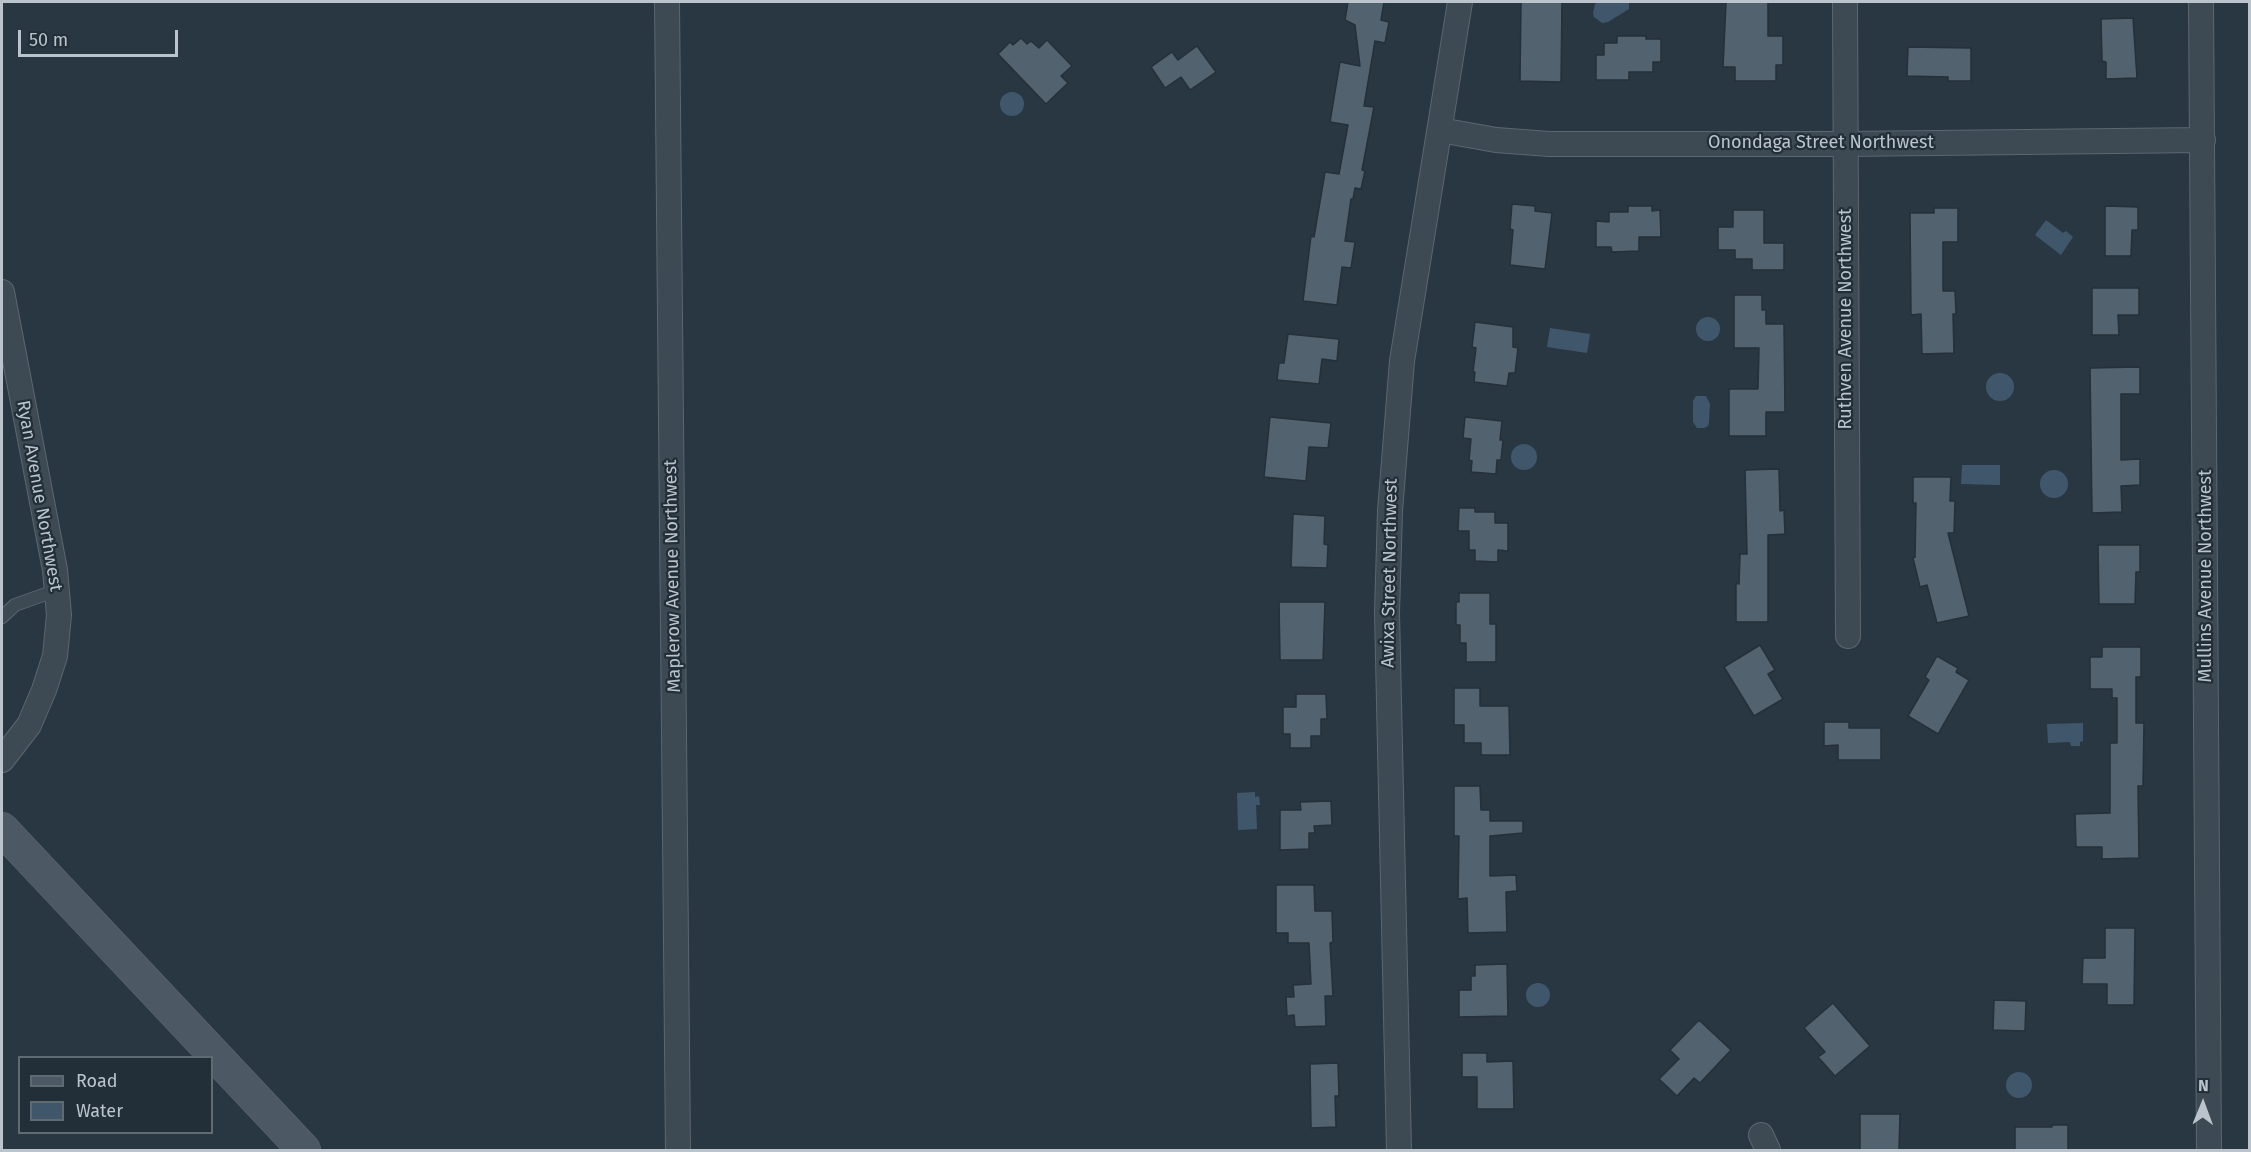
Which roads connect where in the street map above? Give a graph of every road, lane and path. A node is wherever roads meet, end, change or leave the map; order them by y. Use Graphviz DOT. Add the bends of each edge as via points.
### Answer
graph roads {
  1 [pos="667,2"];
  2 [pos="1460,2"];
  3 [pos="1845,2"];
  4 [pos="2201,2"];
  5 [pos="1440,130"];
  6 [pos="2203,140"];
  7 [pos="1845,144"];
  8 [pos="2,292"];
  9 [pos="57,590"];
  10 [pos="2,617"];
  11 [pos="1848,636"];
  12 [pos="2,760"];
  13 [pos="2,829"];
  14 [pos="304,1150"];
  15 [pos="678,1150"];
  16 [pos="1399,1150"];
  17 [pos="2210,1150"];
  1 -- 15 [label="street, Maplerow Avenue Northwest"];
  2 -- 5 [label="street, Awixa Street Northwest"];
  3 -- 7 [label="street, Ruthven Avenue Northwest"];
  4 -- 6 [label="street, Mullins Avenue Northwest"];
  5 -- 7 [label="street, Onondaga Street Northwest" via="1531,143"];
  5 -- 16 [label="street, Awixa Street Northwest" via="1402,361 1390,511 1387,613"];
  6 -- 7 [label="street, Onondaga Street Northwest"];
  6 -- 17 [label="street, Mullins Avenue Northwest"];
  7 -- 11 [label="street, Ruthven Avenue Northwest"];
  8 -- 9 [label="street, Ryan Avenue Northwest"];
  9 -- 10 [label="lane" via="15,604"];
  9 -- 12 [label="street, Ryan Avenue Northwest" via="55,656 44,690 29,725"];
  13 -- 14 [label="main road"];
}
